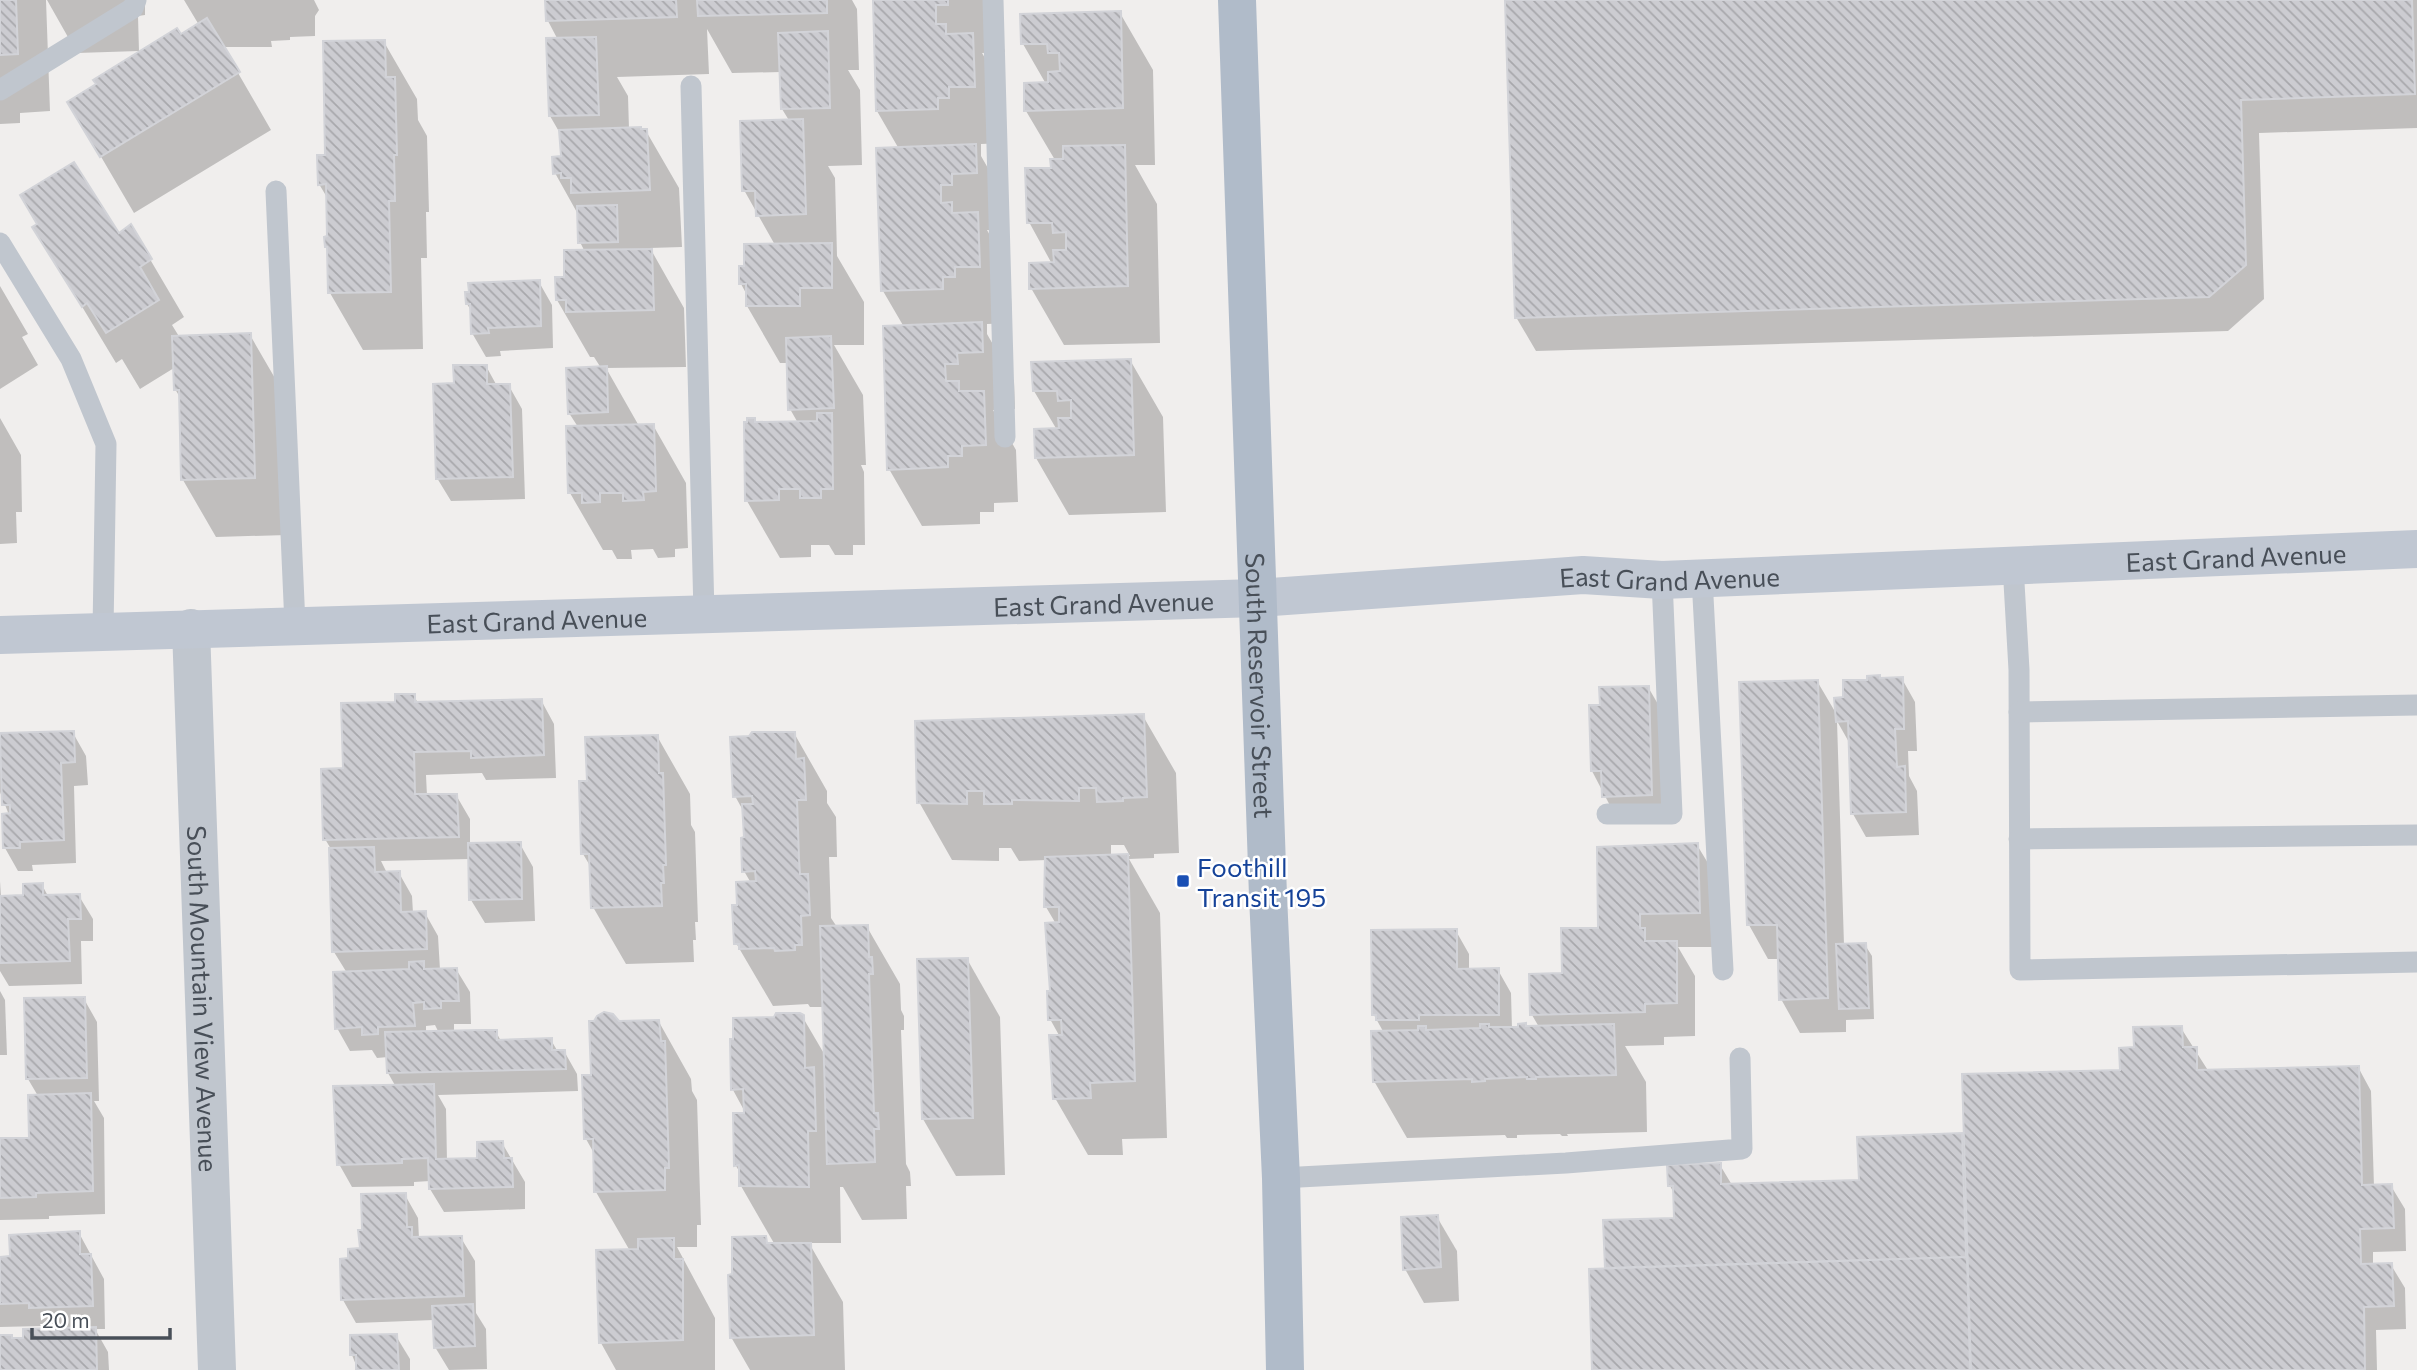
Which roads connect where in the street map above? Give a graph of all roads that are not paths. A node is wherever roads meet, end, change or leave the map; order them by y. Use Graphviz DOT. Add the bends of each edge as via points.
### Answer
graph roads {
  1 [pos="136,0"];
  2 [pos="993,0"];
  3 [pos="1237,0"];
  4 [pos="691,86"];
  5 [pos="0,90"];
  6 [pos="276,191"];
  7 [pos="0,243"];
  8 [pos="1005,437"];
  9 [pos="2417,549"];
  10 [pos="2014,565"];
  11 [pos="1702,578"];
  12 [pos="1662,580"];
  13 [pos="1258,598"];
  14 [pos="704,614"];
  15 [pos="295,625"];
  16 [pos="191,628"];
  17 [pos="103,631"];
  18 [pos="0,635"];
  19 [pos="2417,705"];
  20 [pos="2019,712"];
  21 [pos="1607,814"];
  22 [pos="2417,835"];
  23 [pos="2019,839"];
  24 [pos="2417,962"];
  25 [pos="1723,970"];
  26 [pos="1740,1058"];
  27 [pos="1281,1178"];
  28 [pos="218,1370"];
  29 [pos="1285,1370"];
  1 -- 5 [label="lane" via="133,8"];
  2 -- 8 [label="lane"];
  3 -- 13 [label="main road, South Reservoir Street"];
  4 -- 14 [label="lane"];
  6 -- 15 [label="lane"];
  7 -- 17 [label="lane" via="71,359 106,444"];
  9 -- 10 [label="street, East Grand Avenue"];
  10 -- 11 [label="street, East Grand Avenue"];
  10 -- 20 [label="lane"];
  11 -- 12 [label="street, East Grand Avenue"];
  11 -- 25 [label="lane"];
  12 -- 13 [label="street, East Grand Avenue" via="1583,575"];
  12 -- 21 [label="lane" via="1672,814"];
  13 -- 14 [label="street, East Grand Avenue"];
  13 -- 27 [label="main road, South Reservoir Street"];
  14 -- 15 [label="street, East Grand Avenue"];
  15 -- 16 [label="street, East Grand Avenue"];
  16 -- 17 [label="street, East Grand Avenue"];
  16 -- 28 [label="street, South Mountain View Avenue"];
  17 -- 18 [label="street, East Grand Avenue"];
  19 -- 20 [label="lane"];
  20 -- 23 [label="lane"];
  22 -- 23 [label="lane"];
  23 -- 24 [label="lane" via="2020,970"];
  26 -- 27 [label="lane" via="1742,1149"];
  27 -- 29 [label="main road, South Reservoir Street"];
}
